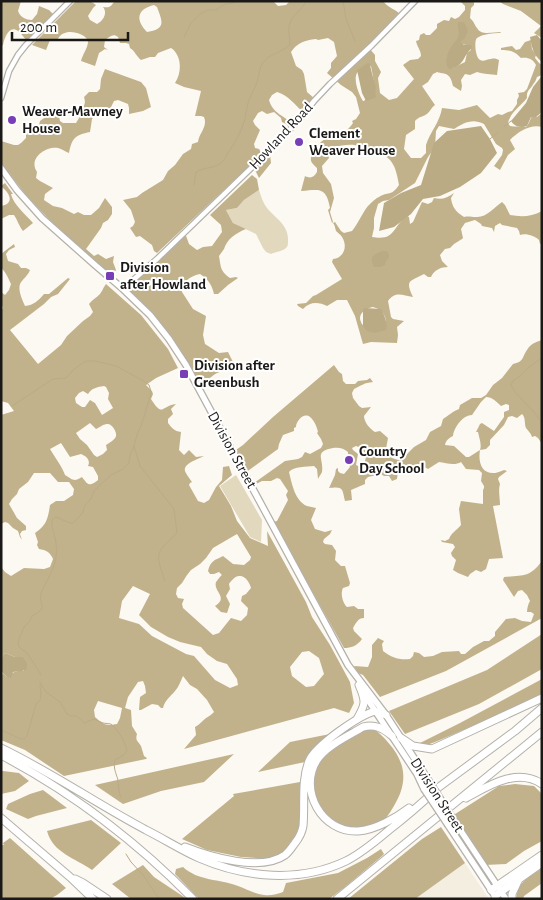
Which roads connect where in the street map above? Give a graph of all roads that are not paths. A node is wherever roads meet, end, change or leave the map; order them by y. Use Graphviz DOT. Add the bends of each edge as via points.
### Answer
graph roads {
  1 [pos="70,1"];
  2 [pos="415,1"];
  3 [pos="1,98"];
  4 [pos="1,168"];
  5 [pos="123,289"];
  6 [pos="350,668"];
  7 [pos="359,685"];
  8 [pos="542,698"];
  9 [pos="542,708"];
  10 [pos="374,711"];
  11 [pos="386,715"];
  12 [pos="356,720"];
  13 [pos="542,732"];
  14 [pos="392,736"];
  15 [pos="401,738"];
  16 [pos="1,748"];
  17 [pos="1,755"];
  18 [pos="542,784"];
  19 [pos="434,786"];
  20 [pos="450,807"];
  21 [pos="1,818"];
  22 [pos="148,831"];
  23 [pos="542,855"];
  24 [pos="542,863"];
  25 [pos="70,877"];
  26 [pos="518,880"];
  27 [pos="496,892"];
  28 [pos="93,899"];
  29 [pos="107,899"];
  30 [pos="193,899"];
  31 [pos="337,899"];
  32 [pos="506,899"];
  33 [pos="512,899"];
  1 -- 3 [label="street" via="18,55"];
  2 -- 5 [label="street, Howland Road" via="324,89 257,164"];
  4 -- 5 [label="main road, Division Street" via="42,218"];
  5 -- 6 [label="main road, Division Street" via="150,315 186,365"];
  6 -- 7 [label="main road, Division Street"];
  6 -- 11 [label="main road, Division Street"];
  7 -- 10 [label="main road, Division Street"];
  7 -- 12 [label="highway" via="364,701"];
  8 -- 15 [label="highway" via="438,748 413,746"];
  9 -- 19 [label="highway" via="515,731"];
  10 -- 11 [label="highway"];
  10 -- 12 [label="highway"];
  10 -- 14 [label="main road, Division Street"];
  11 -- 15 [label="main road, Division Street"];
  12 -- 22 [label="highway" via="321,745 310,759 306,771 302,828 298,840 285,855 267,862 220,859"];
  13 -- 20 [label="highway"];
  14 -- 19 [label="highway" via="375,725 363,727 320,756 311,773 310,783 313,802 321,813 344,830 371,828 401,814"];
  14 -- 27 [label="main road, Division Street, bridge" via="424,789"];
  15 -- 19 [label="main road, Division Street"];
  16 -- 22 [label="highway"];
  17 -- 30 [label="highway" via="62,790 108,823"];
  18 -- 20 [label="highway" via="524,777 509,778"];
  19 -- 22 [label="highway" via="411,812 363,851 322,870 302,874 267,875 225,868"];
  19 -- 27 [label="main road, Division Street, bridge"];
  20 -- 31 [label="highway"];
  21 -- 25 [label="highway"];
  23 -- 27 [label="highway"];
  24 -- 26 [label="highway"];
  25 -- 28 [label="highway"];
  25 -- 29 [label="highway"];
  26 -- 27 [label="highway"];
  26 -- 33 [label="highway"];
  27 -- 32 [label="main road, Division Street"];
}
